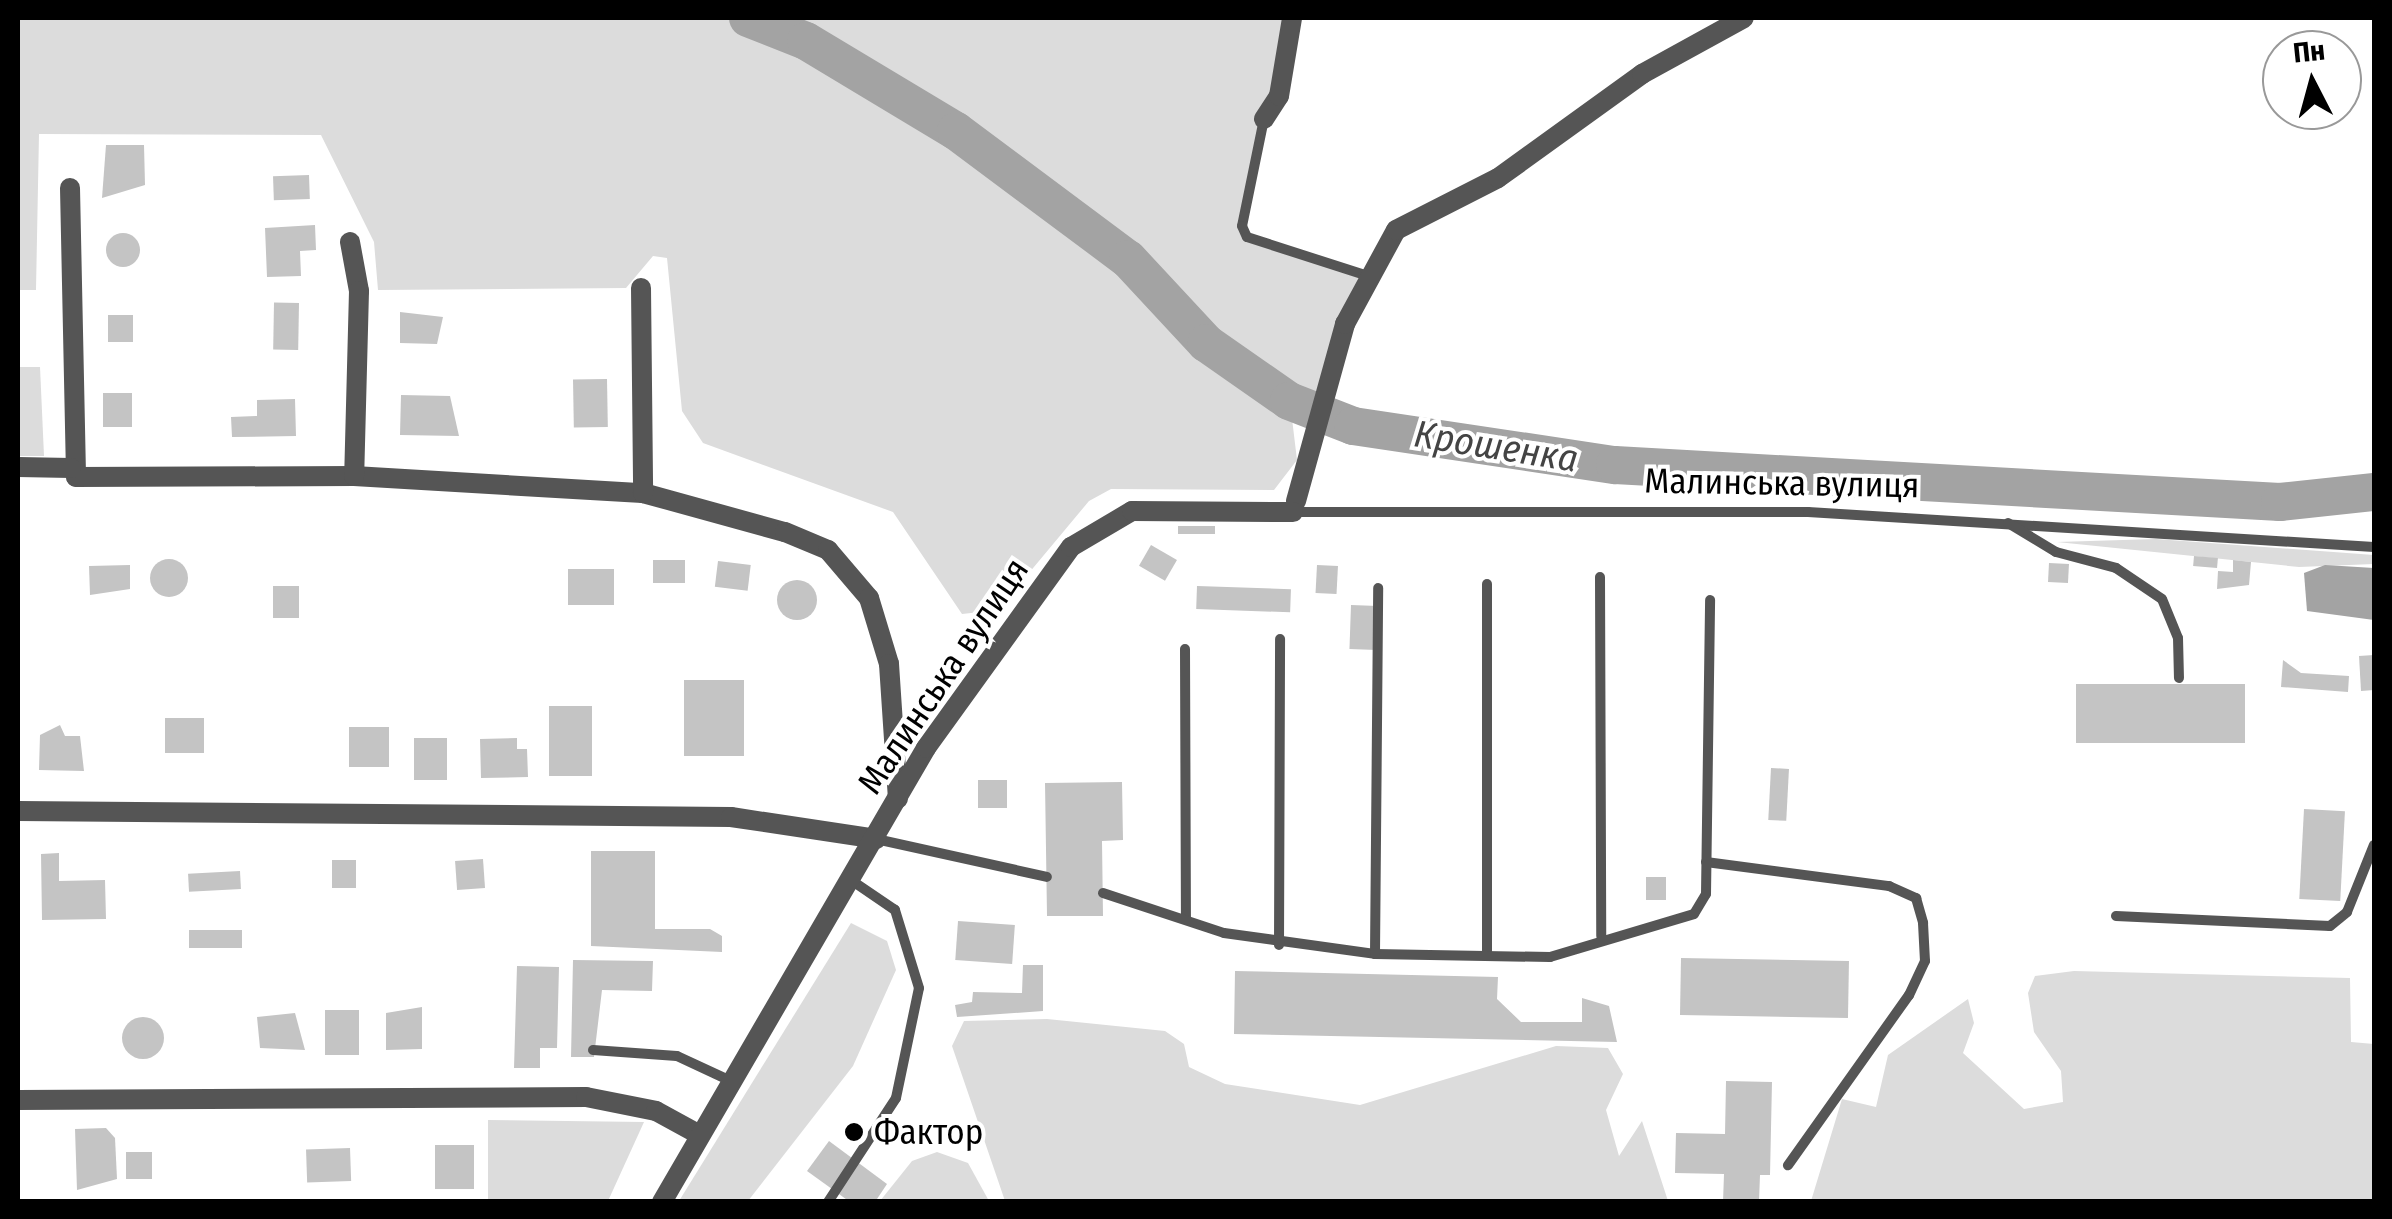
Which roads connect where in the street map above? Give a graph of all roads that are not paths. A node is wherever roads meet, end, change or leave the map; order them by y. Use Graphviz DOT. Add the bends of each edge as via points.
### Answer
graph roads {
  1 [pos="1292,18"];
  2 [pos="1744,18"];
  3 [pos="1264,119"];
  4 [pos="70,188"];
  5 [pos="350,242"];
  6 [pos="1365,276"];
  7 [pos="641,288"];
  8 [pos="18,467"];
  9 [pos="71,468"];
  10 [pos="354,476"];
  11 [pos="643,493"];
  12 [pos="1295,507"];
  13 [pos="2007,522"];
  14 [pos="2374,548"];
  15 [pos="1600,577"];
  16 [pos="1486,584"];
  17 [pos="1378,588"];
  18 [pos="1710,600"];
  19 [pos="1280,639"];
  20 [pos="1185,649"];
  21 [pos="2179,678"];
  22 [pos="898,799"];
  23 [pos="18,811"];
  24 [pos="876,840"];
  25 [pos="2374,845"];
  26 [pos="1706,862"];
  27 [pos="1046,877"];
  28 [pos="854,882"];
  29 [pos="1103,894"];
  30 [pos="2116,916"];
  31 [pos="1186,919"];
  32 [pos="1601,936"];
  33 [pos="1279,945"];
  34 [pos="1375,954"];
  35 [pos="1487,954"];
  36 [pos="593,1050"];
  37 [pos="733,1082"];
  38 [pos="18,1100"];
  39 [pos="700,1134"];
  40 [pos="1788,1165"];
  41 [pos="662,1202"];
  42 [pos="828,1202"];
  1 -- 3 [label="street" via="1279,96"];
  2 -- 6 [label="street" via="1612,94 1498,178 1396,230"];
  3 -- 6 [label="lane" via="1242,226 1247,237"];
  4 -- 9 [label="street"];
  5 -- 10 [label="street" via="359,291"];
  6 -- 12 [label="street"];
  7 -- 11 [label="street"];
  8 -- 9 [label="street"];
  9 -- 10 [label="street" via="90,482"];
  10 -- 11 [label="street"];
  11 -- 22 [label="street" via="785,532 828,550 854,576 889,664"];
  12 -- 13 [label="lane, Малинська вулиця" via="1808,512"];
  12 -- 22 [label="street, Малинська вулиця" via="1132,511 1092,528 996,644"];
  13 -- 14 [label="lane, Малинська вулиця"];
  13 -- 21 [label="lane" via="2056,552 2116,568 2162,598 2178,638"];
  15 -- 32 [label="lane"];
  16 -- 35 [label="lane"];
  17 -- 34 [label="lane"];
  18 -- 26 [label="lane"];
  19 -- 33 [label="lane"];
  20 -- 31 [label="lane"];
  22 -- 24 [label="street, Малинська вулиця"];
  23 -- 24 [label="street" via="731,817"];
  24 -- 27 [label="lane"];
  24 -- 28 [label="street, Малинська вулиця"];
  25 -- 30 [label="lane" via="2346,912 2330,926"];
  26 -- 32 [label="lane" via="1706,894 1694,914"];
  26 -- 40 [label="lane" via="1889,886 1916,898 1925,961 1909,996"];
  28 -- 37 [label="street, Малинська вулиця"];
  28 -- 42 [label="lane" via="895,910 911,937 919,988 896,1098"];
  29 -- 31 [label="lane"];
  31 -- 33 [label="lane"];
  32 -- 35 [label="lane" via="1550,958"];
  33 -- 34 [label="lane"];
  34 -- 35 [label="lane"];
  36 -- 37 [label="lane" via="677,1056"];
  37 -- 39 [label="street, Малинська вулиця"];
  38 -- 39 [label="street" via="586,1098 656,1111"];
  39 -- 41 [label="street, Малинська вулиця"];
}
